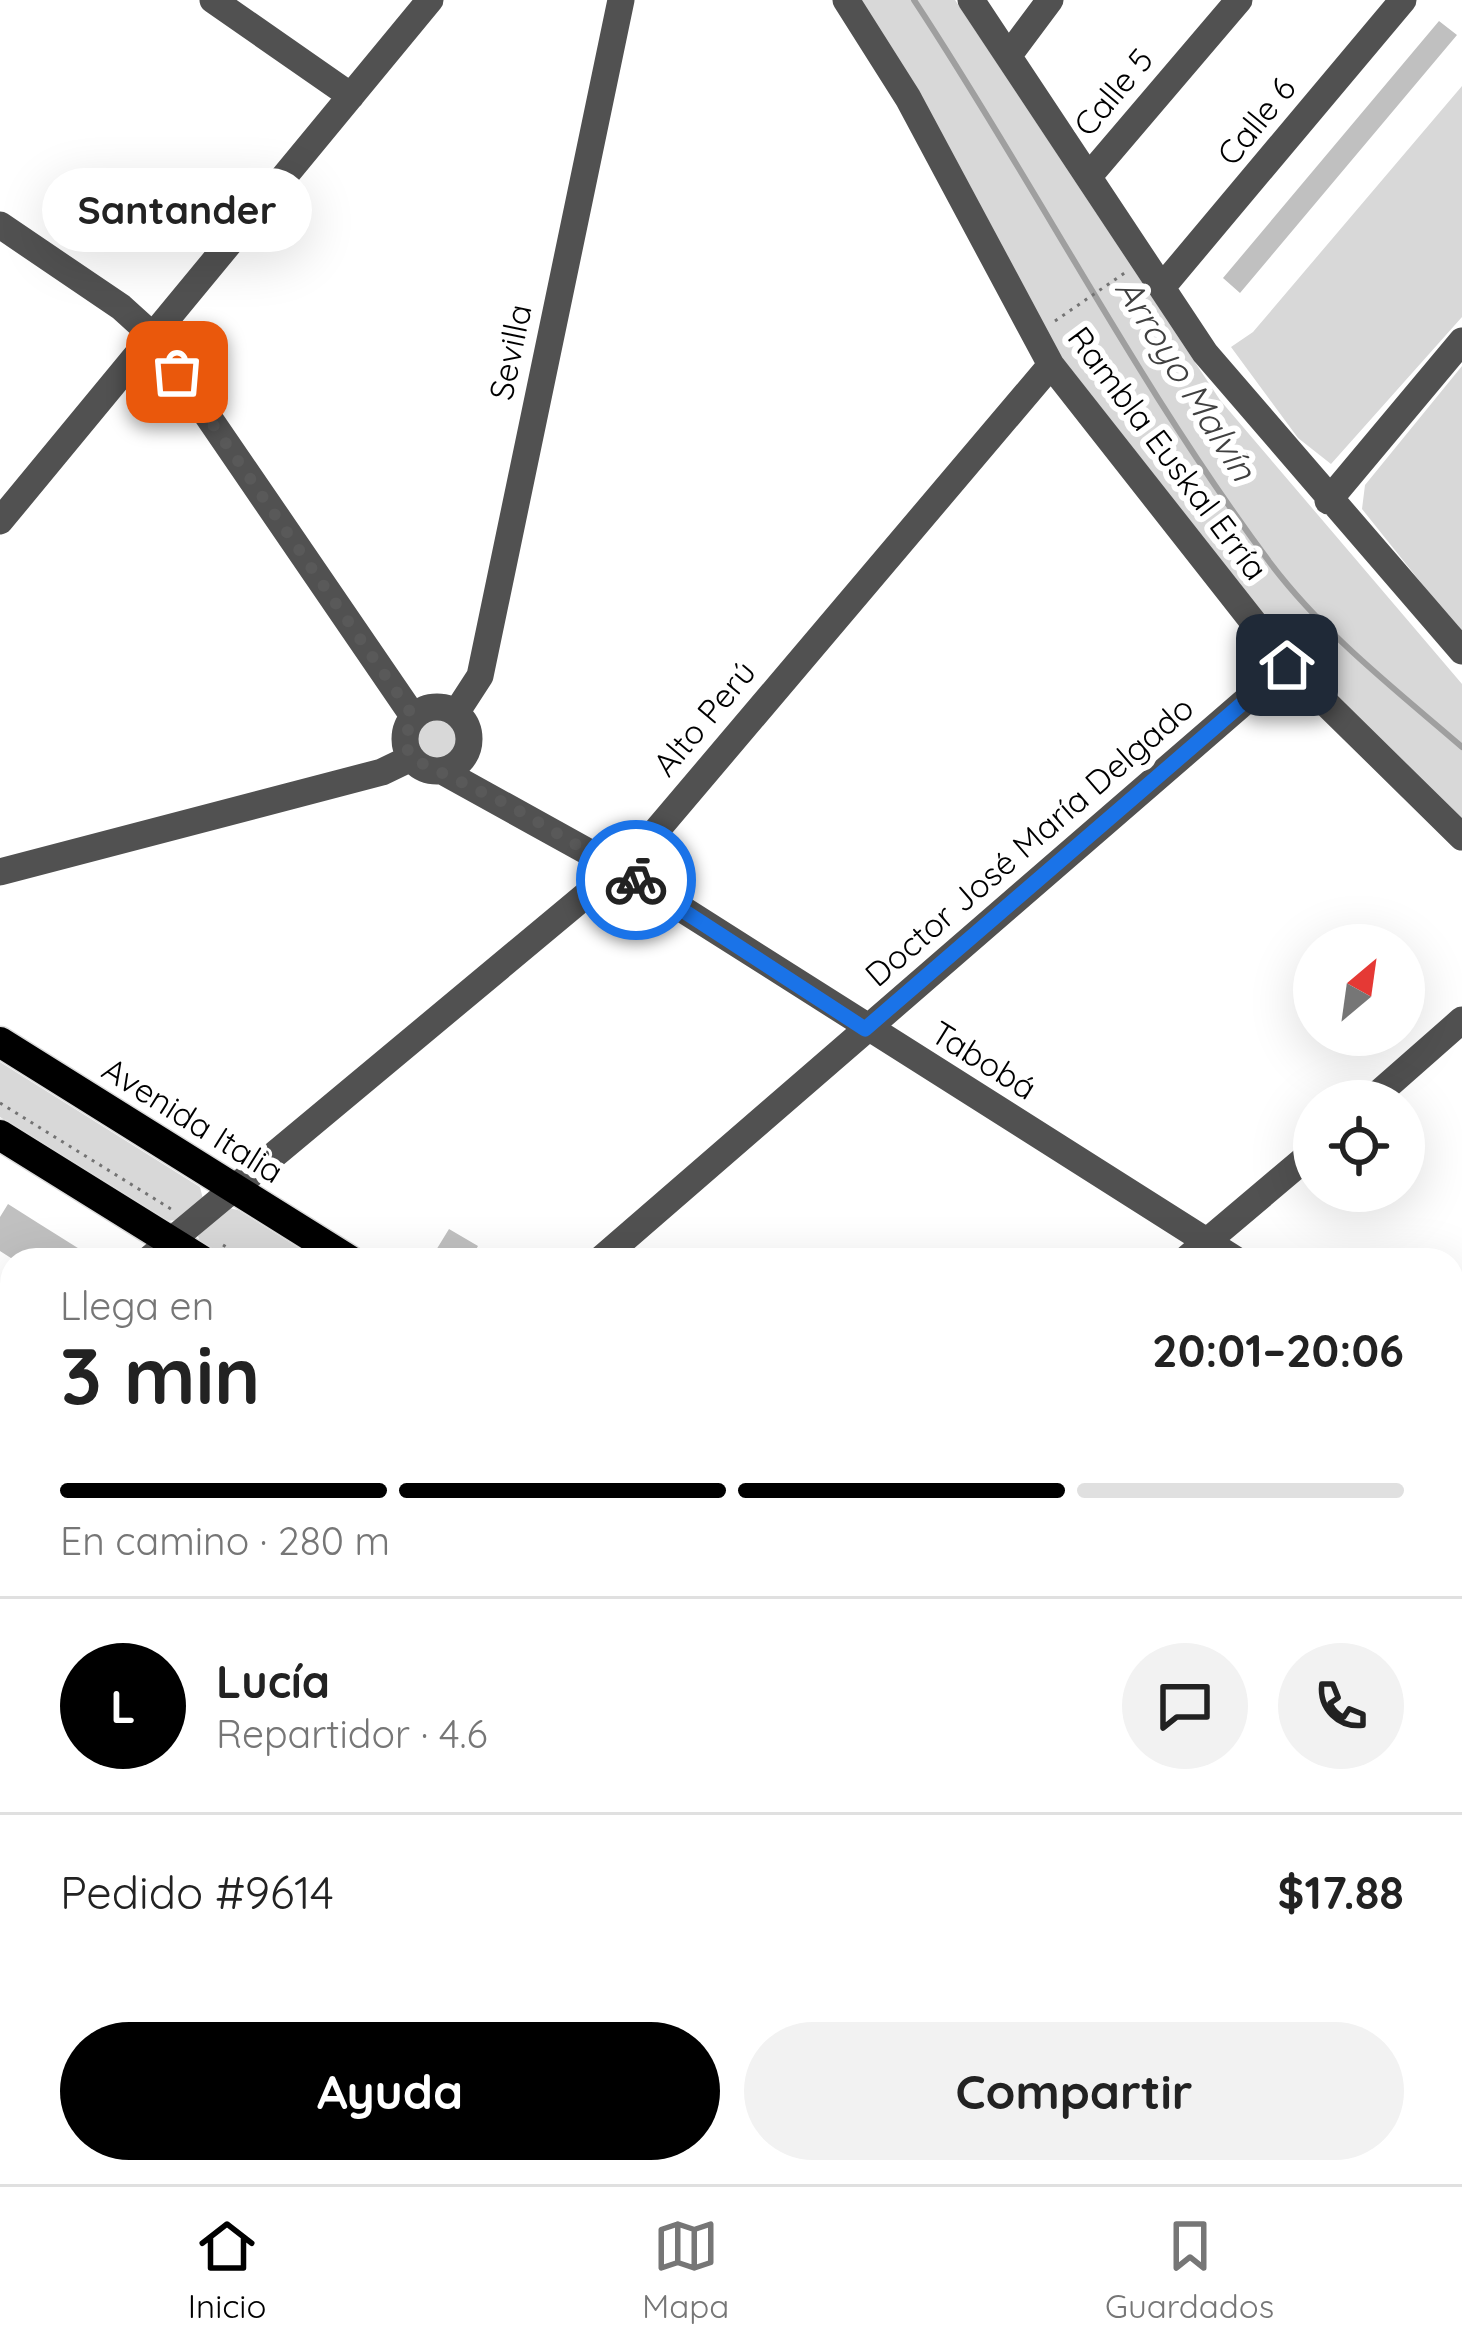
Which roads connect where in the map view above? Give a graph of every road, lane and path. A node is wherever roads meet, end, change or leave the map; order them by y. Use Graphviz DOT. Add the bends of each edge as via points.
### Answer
graph roads {
  1 [pos="213,0"];
  2 [pos="430,0"];
  3 [pos="621,0"];
  4 [pos="846,0"];
  5 [pos="971,0"];
  6 [pos="1050,0"];
  7 [pos="1239,0"];
  8 [pos="1403,0"];
  9 [pos="1009,55"];
  10 [pos="351,96"];
  11 [pos="1089,176"];
  12 [pos="0,225"];
  13 [pos="1110,284"];
  14 [pos="1162,286"];
  15 [pos="1063,313"];
  16 [pos="153,336"];
  17 [pos="1462,341"];
  18 [pos="1051,365"];
  19 [pos="1328,501"];
  20 [pos="0,521"];
  21 [pos="1462,651"];
  22 [pos="1287,665"];
  23 [pos="456,713"];
  24 [pos="413,716"];
  25 [pos="469,741"];
  26 [pos="411,758"];
  27 [pos="442,771"];
  28 [pos="511,806"];
  29 [pos="1462,837"];
  30 [pos="619,868"];
  31 [pos="0,872"];
  32 [pos="1462,1020"];
  33 [pos="865,1029"];
  34 [pos="0,1042"];
  35 [pos="1394,1080"];
  36 [pos="0,1102"];
  37 [pos="0,1135"];
  38 [pos="1293,1169"];
  39 [pos="233,1188"];
  40 [pos="1207,1241"];
  41 [pos="170,1242"];
  42 [pos="330,1248"];
  43 [pos="614,1248"];
  44 [pos="1199,1248"];
  45 [pos="1218,1248"];
  1 -- 10 [label="street"];
  2 -- 10 [label="street"];
  3 -- 23 [label="street, Sevilla" via="480,676"];
  4 -- 18 [label="street, Rambla Euskal Erría" via="908,98"];
  5 -- 9 [label="street"];
  6 -- 9 [label="street"];
  7 -- 11 [label="street, Calle 5"];
  8 -- 14 [label="street, Calle 6"];
  9 -- 11 [label="street"];
  10 -- 16 [label="street"];
  11 -- 14 [label="street"];
  12 -- 16 [label="street"];
  13 -- 15 [label="path"];
  14 -- 19 [label="street" via="1205,353"];
  16 -- 20 [label="street"];
  16 -- 24 [label="street"];
  17 -- 19 [label="street"];
  18 -- 22 [label="street, Rambla Euskal Erría"];
  18 -- 30 [label="street, Alto Perú"];
  19 -- 21 [label="street"];
  22 -- 29 [label="street, Rambla Euskal Erría"];
  22 -- 33 [label="street, Doctor José María Delgado"];
  23 -- 24 [label="street" via="439,706"];
  23 -- 25 [label="street, Tabobá"];
  24 -- 26 [label="street" via="404,741"];
  25 -- 27 [label="street" via="461,760"];
  25 -- 28 [label="street, Tabobá"];
  26 -- 27 [label="street, Tabobá"];
  26 -- 31 [label="street"];
  27 -- 28 [label="street, Tabobá"];
  28 -- 30 [label="street, Tabobá"];
  30 -- 33 [label="street, Tabobá"];
  30 -- 39 [label="street, Alto Perú"];
  32 -- 35 [label="street"];
  33 -- 40 [label="street, Tabobá"];
  33 -- 43 [label="street, Doctor José María Delgado"];
  34 -- 39 [label="main road, Avenida Italia"];
  36 -- 41 [label="path" via="161,1198"];
  37 -- 41 [label="main road"];
  38 -- 40 [label="street"];
  39 -- 41 [label="street, Alto Perú"];
  39 -- 42 [label="main road, Avenida Italia"];
  40 -- 44 [label="street"];
  40 -- 45 [label="street, Tabobá"];
}
